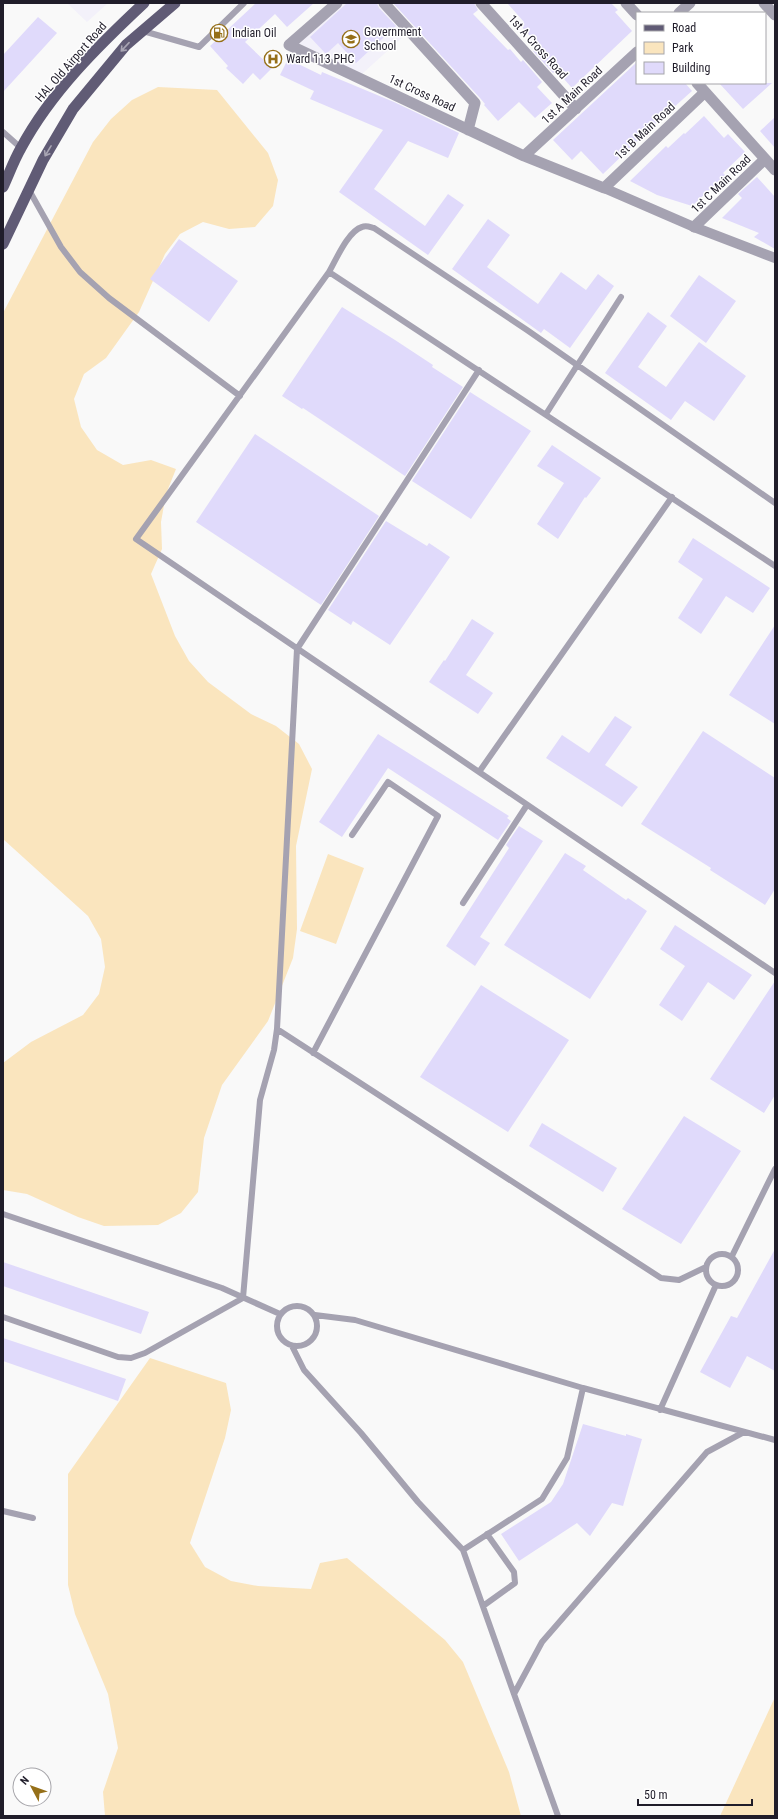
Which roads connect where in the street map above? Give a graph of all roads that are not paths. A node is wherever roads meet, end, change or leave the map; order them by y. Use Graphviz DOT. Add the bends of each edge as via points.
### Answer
graph roads {
  1 [pos="144,3"];
  2 [pos="175,3"];
  3 [pos="244,3"];
  4 [pos="337,3"];
  5 [pos="384,3"];
  6 [pos="481,3"];
  7 [pos="626,3"];
  8 [pos="690,3"];
  9 [pos="764,3"];
  10 [pos="680,12"];
  11 [pos="636,15"];
  12 [pos="775,15"];
  13 [pos="142,31"];
  14 [pos="636,53"];
  15 [pos="698,84"];
  16 [pos="705,92"];
  17 [pos="576,108"];
  18 [pos="468,130"];
  19 [pos="3,132"];
  20 [pos="21,148"];
  21 [pos="524,156"];
  22 [pos="765,159"];
  23 [pos="775,170"];
  24 [pos="3,187"];
  25 [pos="604,188"];
  26 [pos="29,190"];
  27 [pos="694,227"];
  28 [pos="3,244"];
  29 [pos="775,258"];
  30 [pos="329,272"];
  31 [pos="620,297"];
  32 [pos="577,365"];
  33 [pos="479,370"];
  34 [pos="240,396"];
  35 [pos="546,414"];
  36 [pos="672,496"];
  37 [pos="775,503"];
  38 [pos="775,566"];
  39 [pos="297,649"];
  40 [pos="479,772"];
  41 [pos="527,805"];
  42 [pos="352,835"];
  43 [pos="463,903"];
  44 [pos="775,973"];
  45 [pos="277,1029"];
  46 [pos="313,1053"];
  47 [pos="775,1169"];
  48 [pos="3,1214"];
  49 [pos="732,1256"];
  50 [pos="706,1267"];
  51 [pos="716,1284"];
  52 [pos="243,1298"];
  53 [pos="280,1314"];
  54 [pos="315,1315"];
  55 [pos="3,1317"];
  56 [pos="292,1346"];
  57 [pos="583,1388"];
  58 [pos="660,1410"];
  59 [pos="744,1432"];
  60 [pos="775,1440"];
  61 [pos="3,1511"];
  62 [pos="33,1518"];
  63 [pos="487,1534"];
  64 [pos="463,1550"];
  65 [pos="483,1606"];
  66 [pos="514,1694"];
  67 [pos="558,1816"];
  1 -- 20 [label="main road, HAL Old Airport Road" via="104,40 53,99"];
  2 -- 13 [label="main road"];
  3 -- 13 [label="lane" via="199,47"];
  4 -- 18 [label="street, 1st Cross Road" via="289,45"];
  5 -- 18 [label="street" via="475,103"];
  6 -- 17 [label="street, 1st A Cross Road"];
  7 -- 11 [label="street"];
  8 -- 10 [label="street"];
  9 -- 12 [label="street"];
  13 -- 26 [label="main road, one-way" via="126,45 73,109 43,160"];
  14 -- 17 [label="street, 1st A Main Road"];
  15 -- 16 [label="street"];
  16 -- 22 [label="street"];
  16 -- 25 [label="street, 1st B Main Road"];
  17 -- 21 [label="street, 1st A Main Road"];
  18 -- 21 [label="street, 1st Cross Road"];
  19 -- 20 [label="lane"];
  20 -- 24 [label="main road, HAL Old Airport Road"];
  21 -- 25 [label="street, 1st Cross Road"];
  22 -- 23 [label="street"];
  22 -- 27 [label="street, 1st C Main Road"];
  25 -- 27 [label="street"];
  26 -- 28 [label="main road"];
  26 -- 34 [label="lane" via="61,247 80,272 109,298"];
  27 -- 29 [label="street"];
  30 -- 32 [label="lane" via="347,240 359,228 374,228"];
  30 -- 33 [label="lane"];
  30 -- 34 [label="lane"];
  31 -- 32 [label="lane"];
  32 -- 35 [label="lane"];
  32 -- 37 [label="lane"];
  33 -- 35 [label="lane"];
  33 -- 39 [label="lane"];
  34 -- 39 [label="lane" via="136,538"];
  35 -- 36 [label="lane"];
  36 -- 38 [label="lane"];
  36 -- 40 [label="lane"];
  39 -- 40 [label="lane"];
  39 -- 45 [label="lane"];
  40 -- 41 [label="lane"];
  41 -- 43 [label="lane"];
  41 -- 44 [label="lane"];
  42 -- 46 [label="lane" via="388,782 438,816"];
  45 -- 46 [label="lane"];
  45 -- 52 [label="lane" via="260,1100"];
  46 -- 50 [label="lane" via="661,1278 680,1280"];
  47 -- 49 [label="lane"];
  48 -- 52 [label="lane" via="222,1288"];
  49 -- 50 [label="lane" via="721,1253 716,1255"];
  49 -- 51 [label="lane" via="738,1264 738,1275 727,1285"];
  50 -- 51 [label="lane" via="708,1278"];
  51 -- 58 [label="lane"];
  52 -- 53 [label="lane"];
  52 -- 55 [label="lane" via="145,1353 131,1358 118,1357"];
  53 -- 54 [label="lane" via="285,1309 298,1305"];
  53 -- 56 [label="lane" via="277,1320 277,1333 286,1344"];
  54 -- 56 [label="lane" via="317,1329 311,1341"];
  54 -- 57 [label="lane" via="355,1320"];
  56 -- 64 [label="lane" via="304,1370"];
  57 -- 58 [label="lane"];
  57 -- 63 [label="lane" via="567,1458 542,1499"];
  58 -- 59 [label="lane"];
  59 -- 60 [label="lane"];
  59 -- 66 [label="lane" via="707,1452 542,1642"];
  61 -- 62 [label="lane"];
  63 -- 64 [label="lane"];
  63 -- 65 [label="lane" via="514,1572 515,1583"];
  64 -- 65 [label="lane"];
  65 -- 66 [label="lane"];
  66 -- 67 [label="lane"];
}
